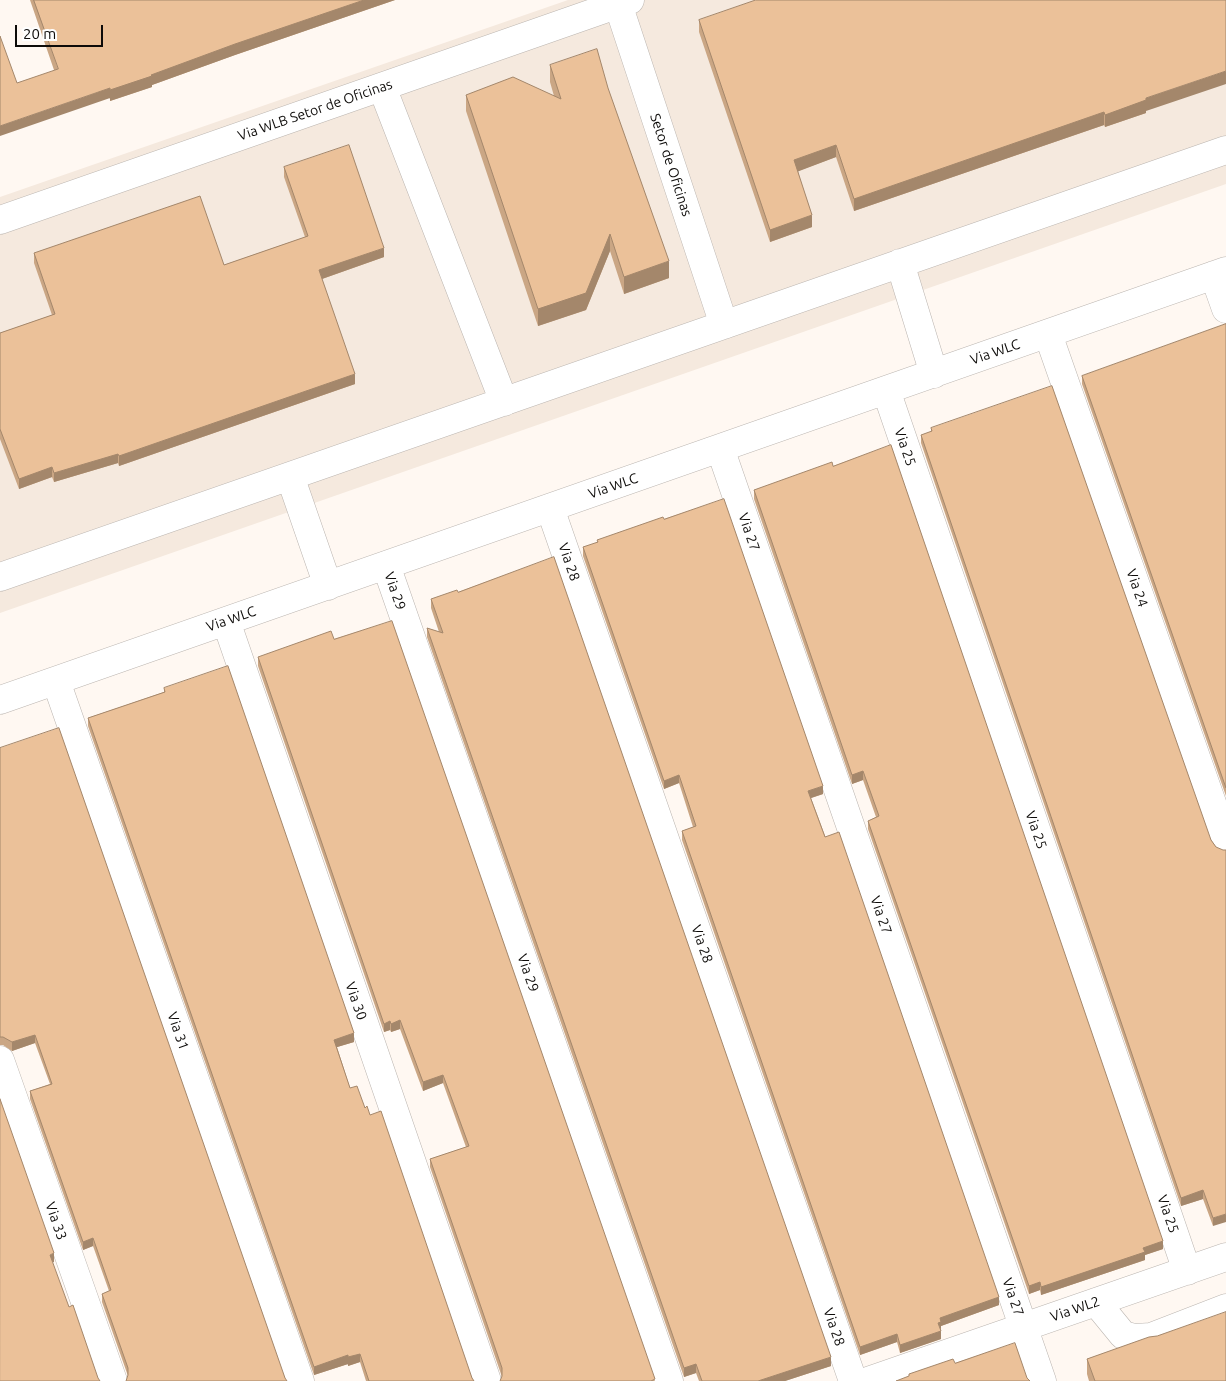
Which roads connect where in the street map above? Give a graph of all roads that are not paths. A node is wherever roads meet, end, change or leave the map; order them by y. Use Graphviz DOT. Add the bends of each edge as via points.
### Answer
graph roads {
  1 [pos="624,2"];
  2 [pos="382,87"];
  3 [pos="1226,150"];
  4 [pos="0,220"];
  5 [pos="900,263"];
  6 [pos="1220,273"];
  7 [pos="1226,309"];
  8 [pos="724,325"];
  9 [pos="1048,334"];
  10 [pos="934,374"];
  11 [pos="886,390"];
  12 [pos="504,402"];
  13 [pos="720,448"];
  14 [pos="290,476"];
  15 [pos="550,508"];
  16 [pos="386,565"];
  17 [pos="0,577"];
  18 [pos="328,586"];
  19 [pos="226,621"];
  20 [pos="56,681"];
  21 [pos="0,700"];
  22 [pos="1226,843"];
  23 [pos="0,1060"];
  24 [pos="1226,1257"];
  25 [pos="1187,1271"];
  26 [pos="1096,1302"];
  27 [pos="1226,1308"];
  28 [pos="1023,1327"];
  29 [pos="113,1381"];
  30 [pos="300,1381"];
  31 [pos="487,1381"];
  32 [pos="669,1381"];
  33 [pos="853,1381"];
  34 [pos="868,1381"];
  35 [pos="1042,1381"];
  1 -- 2 [label="street, Via WLB Setor de Oficinas"];
  1 -- 8 [label="street, Setor de Oficinas"];
  2 -- 4 [label="street, Via WLB Setor de Oficinas"];
  2 -- 12 [label="street"];
  3 -- 5 [label="street"];
  5 -- 8 [label="street"];
  5 -- 10 [label="street"];
  6 -- 7 [label="street"];
  6 -- 9 [label="street, Via WLC"];
  8 -- 12 [label="street"];
  9 -- 10 [label="street, Via WLC"];
  9 -- 22 [label="street, Via 24"];
  10 -- 11 [label="street, Via WLC"];
  11 -- 13 [label="street, Via WLC"];
  11 -- 25 [label="street, Via 25"];
  12 -- 14 [label="street"];
  13 -- 15 [label="street, Via WLC"];
  13 -- 28 [label="street, Via 27"];
  14 -- 17 [label="street"];
  14 -- 18 [label="street"];
  15 -- 16 [label="street, Via WLC"];
  15 -- 33 [label="street, Via 28"];
  16 -- 18 [label="street, Via WLC"];
  16 -- 32 [label="street, Via 29"];
  18 -- 19 [label="street, Via WLC"];
  19 -- 20 [label="street, Via WLC"];
  19 -- 31 [label="street, Via 30"];
  20 -- 21 [label="street, Via WLC"];
  20 -- 30 [label="street, Via 31"];
  23 -- 29 [label="street, Via 33"];
  24 -- 25 [label="street, Via WL2"];
  25 -- 26 [label="street, Via WL2"];
  26 -- 27 [label="street" via="1124,1335 1135,1338 1150,1338"];
  26 -- 28 [label="street, Via WL2"];
  28 -- 34 [label="street, Via WL2"];
  28 -- 35 [label="street, Via 27"];
}
